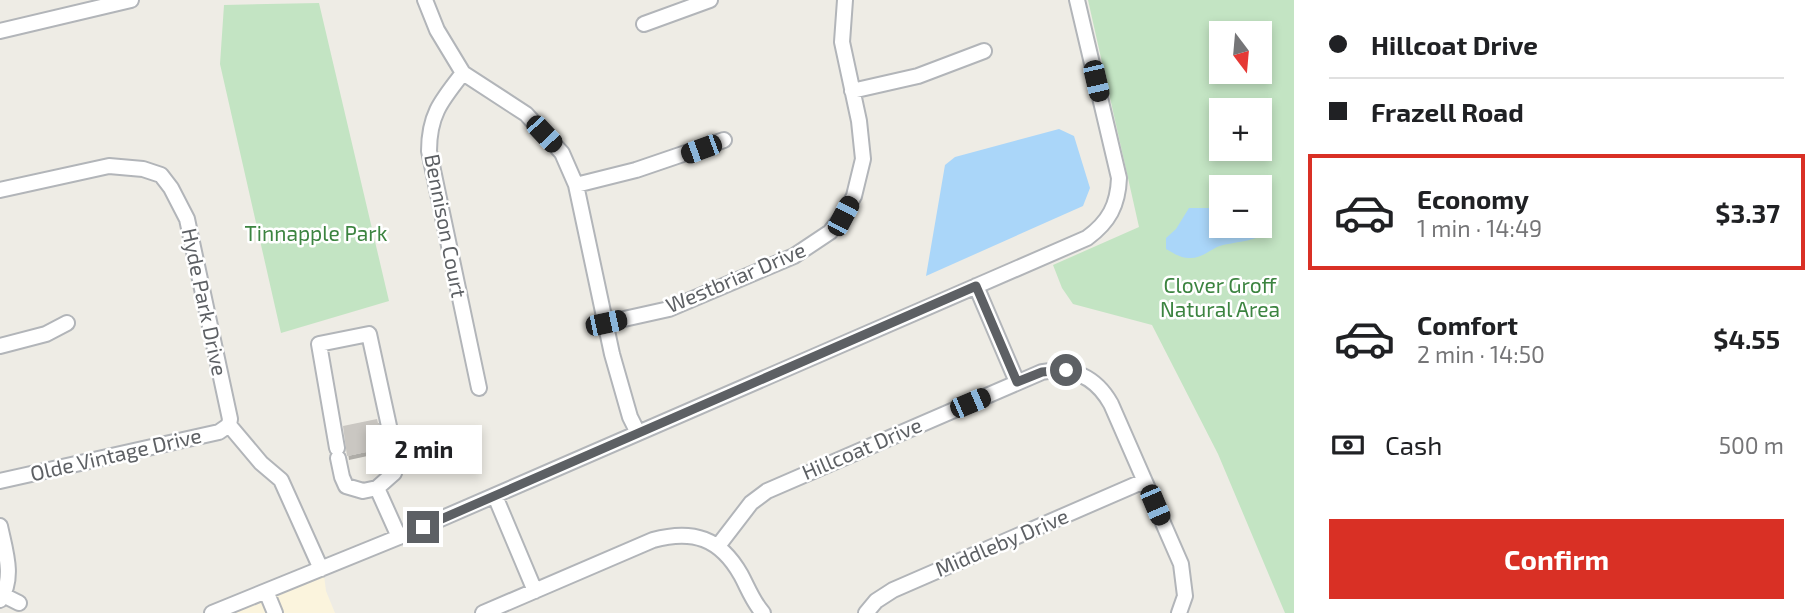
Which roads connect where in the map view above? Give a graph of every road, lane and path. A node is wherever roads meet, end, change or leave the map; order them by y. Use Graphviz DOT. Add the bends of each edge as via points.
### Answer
graph roads {
  1 [pos="131,0"];
  2 [pos="425,0"];
  3 [pos="710,0"];
  4 [pos="845,0"];
  5 [pos="1077,0"];
  6 [pos="644,24"];
  7 [pos="0,31"];
  8 [pos="984,51"];
  9 [pos="463,73"];
  10 [pos="852,91"];
  11 [pos="724,141"];
  12 [pos="576,185"];
  13 [pos="0,190"];
  14 [pos="976,286"];
  15 [pos="67,323"];
  16 [pos="606,323"];
  17 [pos="0,346"];
  18 [pos="1017,382"];
  19 [pos="479,388"];
  20 [pos="229,425"];
  21 [pos="638,433"];
  22 [pos="0,481"];
  23 [pos="1144,481"];
  24 [pos="377,488"];
  25 [pos="495,496"];
  26 [pos="0,526"];
  27 [pos="399,537"];
  28 [pos="718,546"];
  29 [pos="321,569"];
  30 [pos="266,591"];
  31 [pos="535,591"];
  32 [pos="2,597"];
  33 [pos="19,603"];
  34 [pos="1180,611"];
  35 [pos="212,613"];
  36 [pos="275,613"];
  37 [pos="483,613"];
  38 [pos="763,613"];
  39 [pos="866,613"];
  1 -- 7 [label="street"];
  2 -- 9 [label="street"];
  3 -- 6 [label="street"];
  4 -- 10 [label="street, Westbriar Drive" via="842,42"];
  5 -- 14 [label="street" via="1119,178 1118,197 1101,228 1087,238"];
  8 -- 10 [label="street" via="918,76"];
  9 -- 12 [label="street" via="526,114 562,153"];
  9 -- 19 [label="street, Bennison Court" via="438,105 430,126 429,151"];
  10 -- 16 [label="street, Westbriar Drive" via="863,159 854,196 830,232 794,256 681,304"];
  11 -- 12 [label="street"];
  12 -- 16 [label="street"];
  13 -- 20 [label="street, Hyde Park Drive" via="109,166 162,175 187,219"];
  14 -- 18 [label="street"];
  14 -- 21 [label="street"];
  15 -- 17 [label="street" via="46,334"];
  16 -- 21 [label="street"];
  18 -- 23 [label="street, Hillcoat Drive" via="1042,372 1066,370 1087,377 1105,393"];
  18 -- 28 [label="street, Hillcoat Drive" via="767,491 751,503"];
  20 -- 22 [label="street, Olde Vintage Drive" via="219,432"];
  20 -- 29 [label="street" via="281,480"];
  21 -- 25 [label="street"];
  23 -- 34 [label="street" via="1181,564 1185,596"];
  23 -- 39 [label="street, Middleby Drive" via="893,590"];
  24 -- 24 [label="street" via="394,473 397,463 369,334 319,344 341,477 346,486 363,491"];
  24 -- 27 [label="street"];
  25 -- 27 [label="street"];
  25 -- 31 [label="street"];
  26 -- 32 [label="street" via="8,584"];
  27 -- 29 [label="street"];
  28 -- 31 [label="street" via="695,537 653,540"];
  28 -- 38 [label="street" via="733,562"];
  29 -- 30 [label="street"];
  30 -- 35 [label="street"];
  30 -- 36 [label="street"];
  31 -- 37 [label="street"];
  32 -- 33 [label="street"];
}
